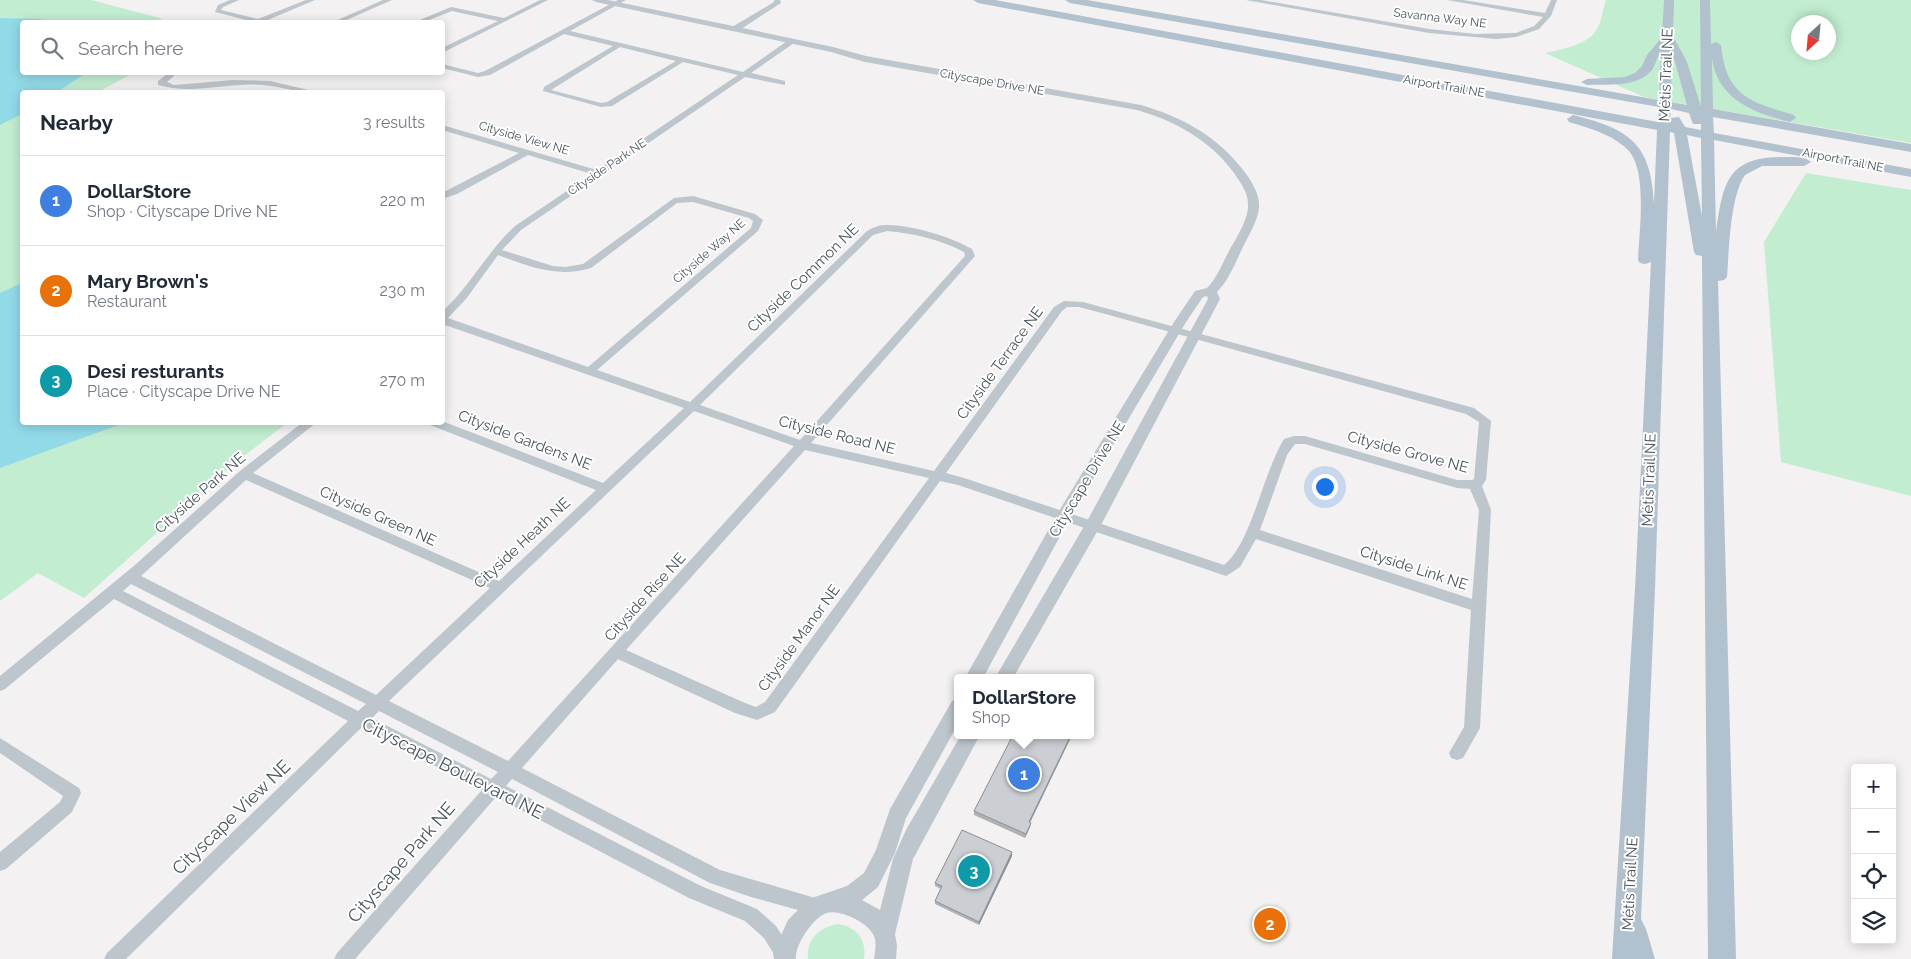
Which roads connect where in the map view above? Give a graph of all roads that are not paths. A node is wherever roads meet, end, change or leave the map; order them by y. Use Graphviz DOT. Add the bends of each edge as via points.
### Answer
graph roads {
  1 [pos="236,0"];
  2 [pos="312,0"];
  3 [pos="389,0"];
  4 [pos="545,0"];
  5 [pos="596,0"];
  6 [pos="777,0"];
  7 [pos="978,0"];
  8 [pos="1070,0"];
  9 [pos="1249,0"];
  10 [pos="1450,0"];
  11 [pos="1554,0"];
  12 [pos="1669,0"];
  13 [pos="1705,0"];
  14 [pos="1712,0"];
  15 [pos="619,2"];
  16 [pos="1548,16"];
  17 [pos="251,20"];
  18 [pos="264,20"];
  19 [pos="342,20"];
  20 [pos="424,20"];
  21 [pos="505,20"];
  22 [pos="735,29"];
  23 [pos="563,32"];
  24 [pos="1668,37"];
  25 [pos="793,41"];
  26 [pos="619,45"];
  27 [pos="445,50"];
  28 [pos="1257,52"];
  29 [pos="682,60"];
  30 [pos="1438,64"];
  31 [pos="445,67"];
  32 [pos="744,74"];
  33 [pos="171,75"];
  34 [pos="782,83"];
  35 [pos="303,90"];
  36 [pos="1671,118"];
  37 [pos="1701,121"];
  38 [pos="445,128"];
  39 [pos="1911,147"];
  40 [pos="525,153"];
  41 [pos="1911,157"];
  42 [pos="1911,172"];
  43 [pos="598,173"];
  44 [pos="1911,177"];
  45 [pos="445,195"];
  46 [pos="496,252"];
  47 [pos="1709,290"];
  48 [pos="1211,291"];
  49 [pos="445,316"];
  50 [pos="445,320"];
  51 [pos="1176,330"];
  52 [pos="1194,335"];
  53 [pos="1710,343"];
  54 [pos="588,372"];
  55 [pos="691,408"];
  56 [pos="1651,424"];
  57 [pos="307,425"];
  58 [pos="442,425"];
  59 [pos="803,446"];
  60 [pos="244,474"];
  61 [pos="936,476"];
  62 [pos="1475,485"];
  63 [pos="604,488"];
  64 [pos="1064,515"];
  65 [pos="1093,525"];
  66 [pos="1251,532"];
  67 [pos="1226,571"];
  68 [pos="130,577"];
  69 [pos="500,587"];
  70 [pos="112,592"];
  71 [pos="1478,606"];
  72 [pos="616,652"];
  73 [pos="976,674"];
  74 [pos="1006,674"];
  75 [pos="0,686"];
  76 [pos="377,703"];
  77 [pos="954,713"];
  78 [pos="359,720"];
  79 [pos="970,739"];
  80 [pos="0,745"];
  81 [pos="1458,753"];
  82 [pos="510,770"];
  83 [pos="492,789"];
  84 [pos="0,863"];
  85 [pos="824,904"];
  86 [pos="1628,911"];
  87 [pos="889,949"];
  88 [pos="784,956"];
  89 [pos="347,958"];
  90 [pos="113,959"];
  91 [pos="1626,959"];
  92 [pos="1641,959"];
  93 [pos="1722,959"];
  1 -- 17 [label="street" via="216,9"];
  2 -- 18 [label="street"];
  3 -- 19 [label="street"];
  4 -- 21 [label="street"];
  5 -- 15 [label="street, Cityscape Drive NE"];
  6 -- 22 [label="street" via="778,3"];
  7 -- 28 [label="main road"];
  8 -- 30 [label="main road, Airport Trail NE"];
  9 -- 16 [label="street, Savanna Way NE" via="1478,36 1510,35 1532,30"];
  10 -- 16 [label="street"];
  11 -- 16 [label="street"];
  12 -- 24 [label="main road, Métis Trail NE"];
  13 -- 37 [label="main road"];
  14 -- 39 [label="main road" via="1718,64 1724,83 1740,97 1787,117"];
  15 -- 22 [label="street, Cityscape Drive NE"];
  15 -- 23 [label="street"];
  20 -- 21 [label="street" via="451,9"];
  21 -- 27 [label="street"];
  22 -- 25 [label="street, Cityscape Drive NE"];
  23 -- 26 [label="street"];
  23 -- 31 [label="street" via="487,73 478,75"];
  24 -- 30 [label="main road" via="1643,71 1622,81 1594,83"];
  24 -- 36 [label="main road, Métis Trail NE"];
  24 -- 37 [label="main road" via="1681,62"];
  25 -- 32 [label="street, Cityside Park NE"];
  25 -- 48 [label="street, Cityscape Drive NE" via="880,62 1138,107 1188,126 1230,160 1251,192 1254,206 1217,285"];
  26 -- 29 [label="street"];
  26 -- 29 [label="street" via="547,91 601,105 609,104"];
  28 -- 36 [label="main road"];
  28 -- 56 [label="main road" via="1559,115 1607,131 1637,153 1643,163 1646,195 1645,302"];
  29 -- 32 [label="street"];
  30 -- 36 [label="main road, Airport Trail NE"];
  32 -- 34 [label="street"];
  32 -- 43 [label="street, Cityside Park NE"];
  33 -- 35 [label="street" via="161,83 169,87 270,83"];
  36 -- 37 [label="main road, Airport Trail NE"];
  36 -- 37 [label="main road"];
  36 -- 47 [label="main road"];
  36 -- 56 [label="main road, Métis Trail NE"];
  37 -- 39 [label="main road, Airport Trail NE"];
  37 -- 41 [label="main road"];
  37 -- 42 [label="main road, Airport Trail NE"];
  37 -- 47 [label="main road"];
  38 -- 40 [label="street, Cityside View NE"];
  40 -- 43 [label="street, Cityside View NE"];
  40 -- 45 [label="street"];
  43 -- 46 [label="street, Cityside Park NE" via="518,228"];
  44 -- 53 [label="main road" via="1788,161 1759,163 1740,172 1730,193"];
  46 -- 49 [label="street, Cityside Park NE" via="466,295"];
  46 -- 54 [label="street, Cityside Way NE" via="558,271 573,271 587,266 670,204 687,198 758,220 755,229"];
  47 -- 53 [label="main road"];
  48 -- 51 [label="street, Cityscape Drive NE" via="1199,294"];
  48 -- 52 [label="street, Cityscape Drive NE" via="1214,299"];
  50 -- 54 [label="street, Cityside Road NE"];
  51 -- 52 [label="street, Cityside Terrace NE"];
  51 -- 61 [label="street, Cityside Terrace NE" via="1078,304 1064,304"];
  51 -- 64 [label="street, Cityscape Drive NE"];
  52 -- 62 [label="street, Cityside Grove NE" via="1478,414 1485,421 1480,480"];
  52 -- 65 [label="street, Cityscape Drive NE"];
  53 -- 93 [label="main road"];
  54 -- 55 [label="street, Cityside Road NE"];
  55 -- 59 [label="street, Cityside Road NE"];
  55 -- 59 [label="street, Cityside Common NE" via="870,233 881,228 894,228 959,245 969,251 968,260"];
  55 -- 63 [label="street, Cityside Heath NE"];
  56 -- 86 [label="main road, Métis Trail NE"];
  57 -- 60 [label="street, Cityside Park NE"];
  58 -- 63 [label="street, Cityside Gardens NE"];
  59 -- 61 [label="street, Cityside Road NE"];
  59 -- 72 [label="street, Cityside Rise NE"];
  60 -- 68 [label="street, Cityside Park NE"];
  60 -- 69 [label="street, Cityside Green NE"];
  61 -- 64 [label="street, Cityside Road NE"];
  61 -- 72 [label="street, Cityside Manor NE" via="770,706 758,714"];
  62 -- 66 [label="street, Cityside Grove NE" via="1457,484 1305,440 1294,440 1286,446"];
  62 -- 71 [label="street, Cityside Link NE" via="1485,510"];
  63 -- 69 [label="street, Cityside Heath NE"];
  64 -- 65 [label="street, Cityside Road NE"];
  64 -- 73 [label="street, Cityscape Drive NE"];
  65 -- 67 [label="street, Cityside Road NE"];
  65 -- 74 [label="street, Cityscape Drive NE"];
  66 -- 67 [label="street, Cityside Grove NE" via="1239,560"];
  66 -- 71 [label="street, Cityside Link NE"];
  68 -- 70 [label="street, Cityside Park NE"];
  68 -- 76 [label="street, Cityscape Boulevard NE"];
  69 -- 76 [label="street, Cityside Heath NE"];
  70 -- 75 [label="street, Cityside Park NE"];
  70 -- 78 [label="street, Cityscape Boulevard NE"];
  71 -- 81 [label="street" via="1472,728"];
  72 -- 82 [label="street, Cityside Rise NE"];
  76 -- 78 [label="street, Cityscape View NE"];
  76 -- 82 [label="street, Cityscape Boulevard NE"];
  77 -- 85 [label="street" via="897,815 885,853 871,880 852,894"];
  78 -- 83 [label="street, Cityscape Boulevard NE"];
  78 -- 90 [label="street, Cityscape View NE"];
  79 -- 87 [label="street" via="913,837 904,859"];
  80 -- 84 [label="street" via="73,793 66,807"];
  82 -- 83 [label="street, Cityscape Park NE"];
  82 -- 85 [label="street, Cityscape Boulevard NE" via="716,877 751,889"];
  83 -- 88 [label="street, Cityscape Boulevard NE" via="695,892 751,915 770,932"];
  83 -- 89 [label="street, Cityscape Park NE"];
  85 -- 87 [label="street" via="863,910 874,919"];
  85 -- 88 [label="street" via="796,927"];
  86 -- 91 [label="main road, Métis Trail NE"];
  86 -- 92 [label="main road"];
}
